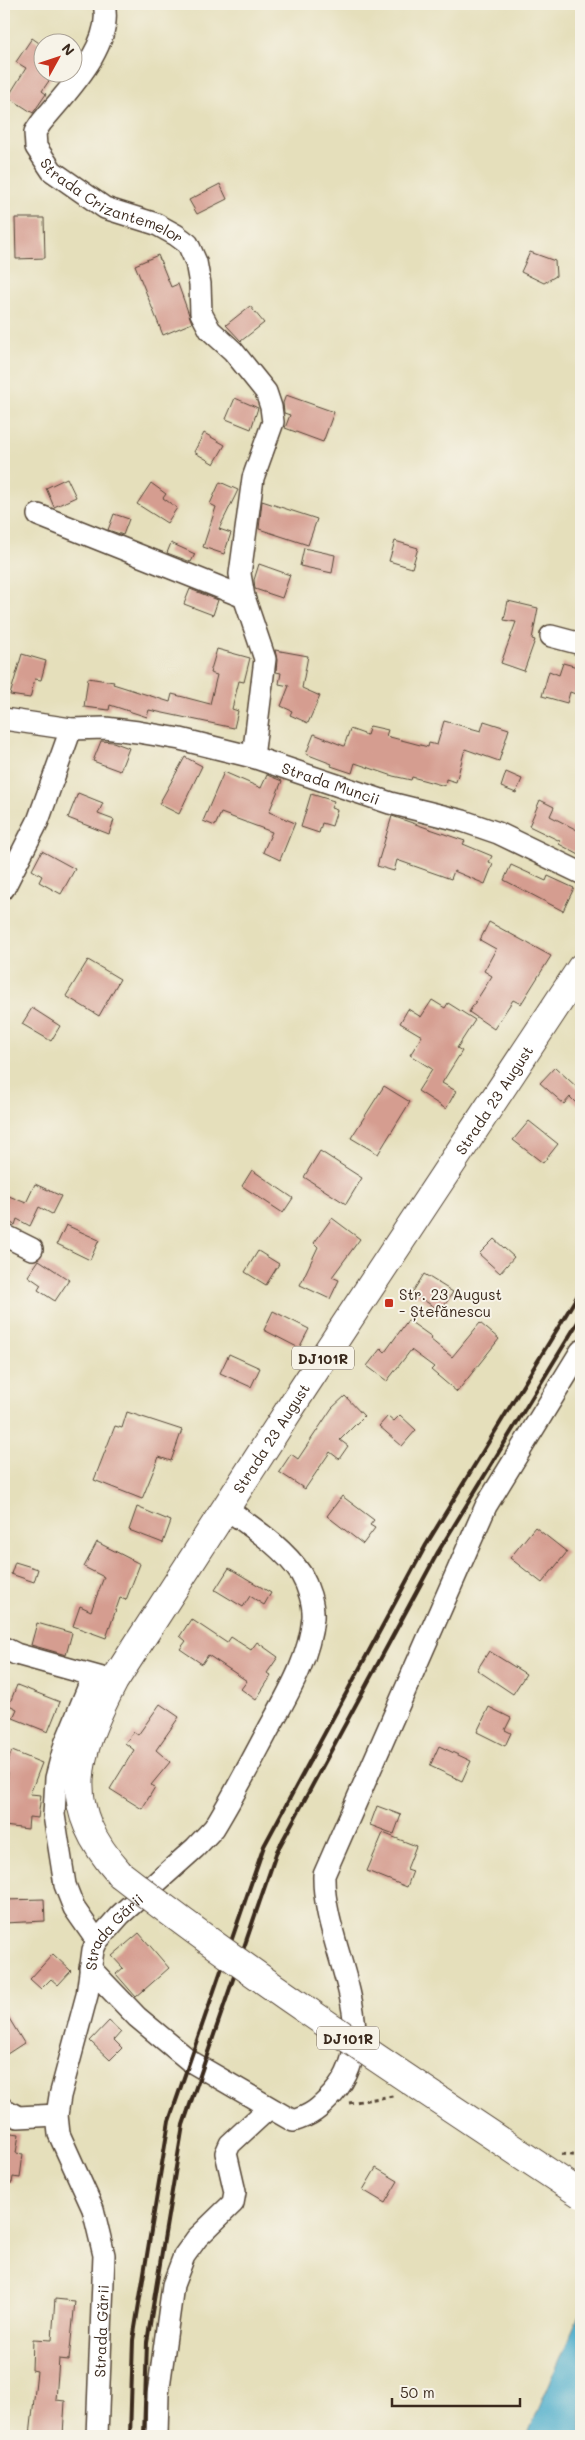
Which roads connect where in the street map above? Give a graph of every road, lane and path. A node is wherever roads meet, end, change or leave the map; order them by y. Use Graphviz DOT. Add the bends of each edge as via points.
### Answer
graph roads {
  1 [pos="104,4"];
  2 [pos="38,515"];
  3 [pos="244,597"];
  4 [pos="551,636"];
  5 [pos="581,644"];
  6 [pos="4,719"];
  7 [pos="71,729"];
  8 [pos="253,757"];
  9 [pos="581,873"];
  10 [pos="4,888"];
  11 [pos="581,968"];
  12 [pos="4,1235"];
  13 [pos="32,1250"];
  14 [pos="581,1351"];
  15 [pos="227,1509"];
  16 [pos="4,1648"];
  17 [pos="103,1678"];
  18 [pos="97,1941"];
  19 [pos="90,1968"];
  20 [pos="269,2108"];
  21 [pos="4,2109"];
  22 [pos="57,2115"];
  23 [pos="581,2194"];
  24 [pos="97,2436"];
  25 [pos="157,2436"];
  1 -- 3 [label="street, Strada Crizantemelor" via="107,14 94,57 35,132 36,147 52,171 105,208 156,224 188,244 196,262 199,304 205,321 266,392 273,422 253,478 240,574"];
  2 -- 3 [label="street"];
  3 -- 8 [label="street, Strada Crizantemelor" via="265,659"];
  4 -- 5 [label="street"];
  6 -- 7 [label="street, Strada Muncii"];
  7 -- 8 [label="street, Strada Muncii" via="105,728 180,739"];
  7 -- 10 [label="street" via="38,822"];
  8 -- 9 [label="street, Strada Muncii" via="390,803 490,830"];
  11 -- 15 [label="main road, Strada 23 August / DJ101R"];
  12 -- 13 [label="street"];
  14 -- 20 [label="street" via="486,1506 324,1875 329,1920 352,2003 356,2032 349,2065 340,2086 311,2115 293,2121"];
  15 -- 17 [label="main road, Strada 23 August / DJ101R"];
  15 -- 18 [label="street, Strada Gării" via="262,1534 301,1575 311,1600 313,1616 306,1652 278,1712 214,1828 120,1915"];
  16 -- 17 [label="street"];
  17 -- 18 [label="street" via="65,1744 56,1778 54,1815 65,1885 74,1908"];
  17 -- 23 [label="main road, Strada 23 August / DJ101R, bridge" via="82,1755 82,1809 93,1840 120,1874 272,1986"];
  18 -- 19 [label="street, Strada Gării"];
  19 -- 20 [label="street" via="137,2017 190,2061"];
  19 -- 22 [label="street, Strada Gării" via="87,1996"];
  20 -- 25 [label="street" via="230,2144 226,2153 235,2192 234,2203 197,2238 184,2256 173,2285 158,2394"];
  21 -- 22 [label="street" via="18,2117"];
  22 -- 24 [label="street, Strada Gării" via="59,2134 93,2209 104,2255"];
}
